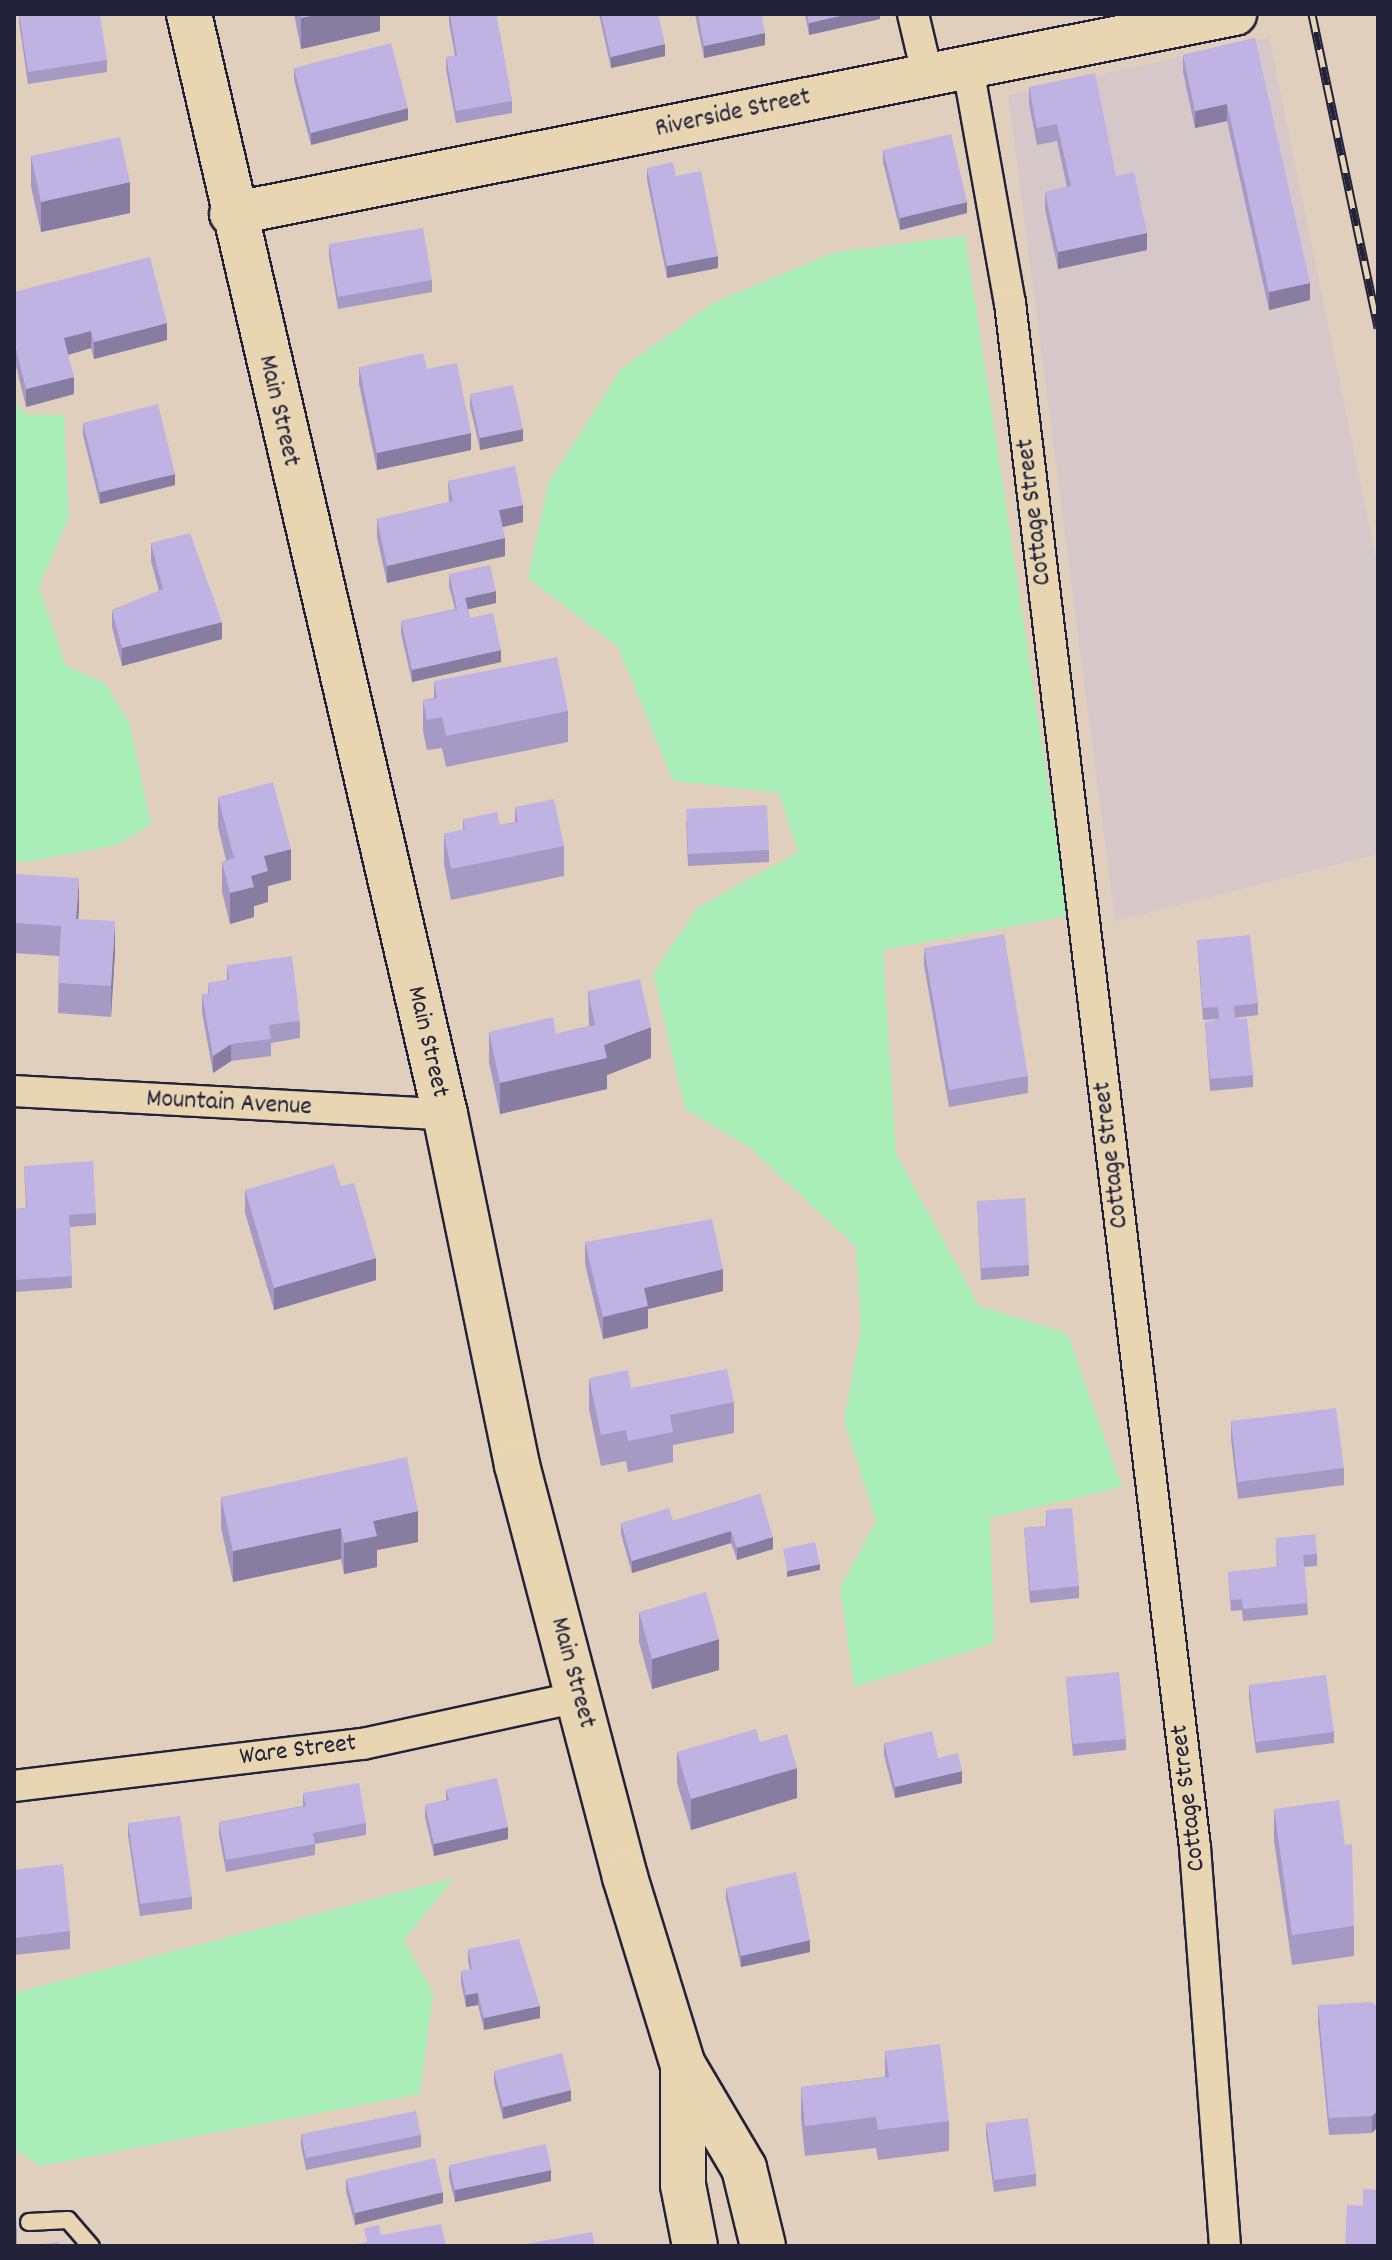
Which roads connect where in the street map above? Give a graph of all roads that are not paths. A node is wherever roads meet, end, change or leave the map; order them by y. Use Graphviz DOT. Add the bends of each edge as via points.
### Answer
graph roads {
  1 [pos="189,14"];
  2 [pos="913,14"];
  3 [pos="1235,14"];
  4 [pos="968,68"];
  5 [pos="927,73"];
  6 [pos="231,214"];
  7 [pos="14,1091"];
  8 [pos="445,1114"];
  9 [pos="578,1697"];
  10 [pos="14,1786"];
  11 [pos="683,2065"];
  12 [pos="29,2222"];
  13 [pos="91,2246"];
  14 [pos="695,2246"];
  15 [pos="763,2246"];
  16 [pos="1225,2246"];
  1 -- 6 [label="highway, Main Street"];
  2 -- 5 [label="street"];
  3 -- 4 [label="street, Riverside Street"];
  4 -- 5 [label="street, Riverside Street"];
  4 -- 16 [label="street, Cottage Street" via="1010,303 1195,1847"];
  5 -- 6 [label="street, Riverside Street"];
  6 -- 8 [label="highway, Main Street"];
  7 -- 8 [label="street, Mountain Avenue"];
  8 -- 9 [label="highway, Main Street" via="517,1465"];
  9 -- 10 [label="street, Ware Street" via="363,1744"];
  9 -- 11 [label="highway, Main Street"];
  11 -- 14 [label="highway, Main Street" via="683,2185"];
  11 -- 15 [label="highway, Main Street" via="744,2168"];
  12 -- 13 [label="lane" via="68,2220"];
}
